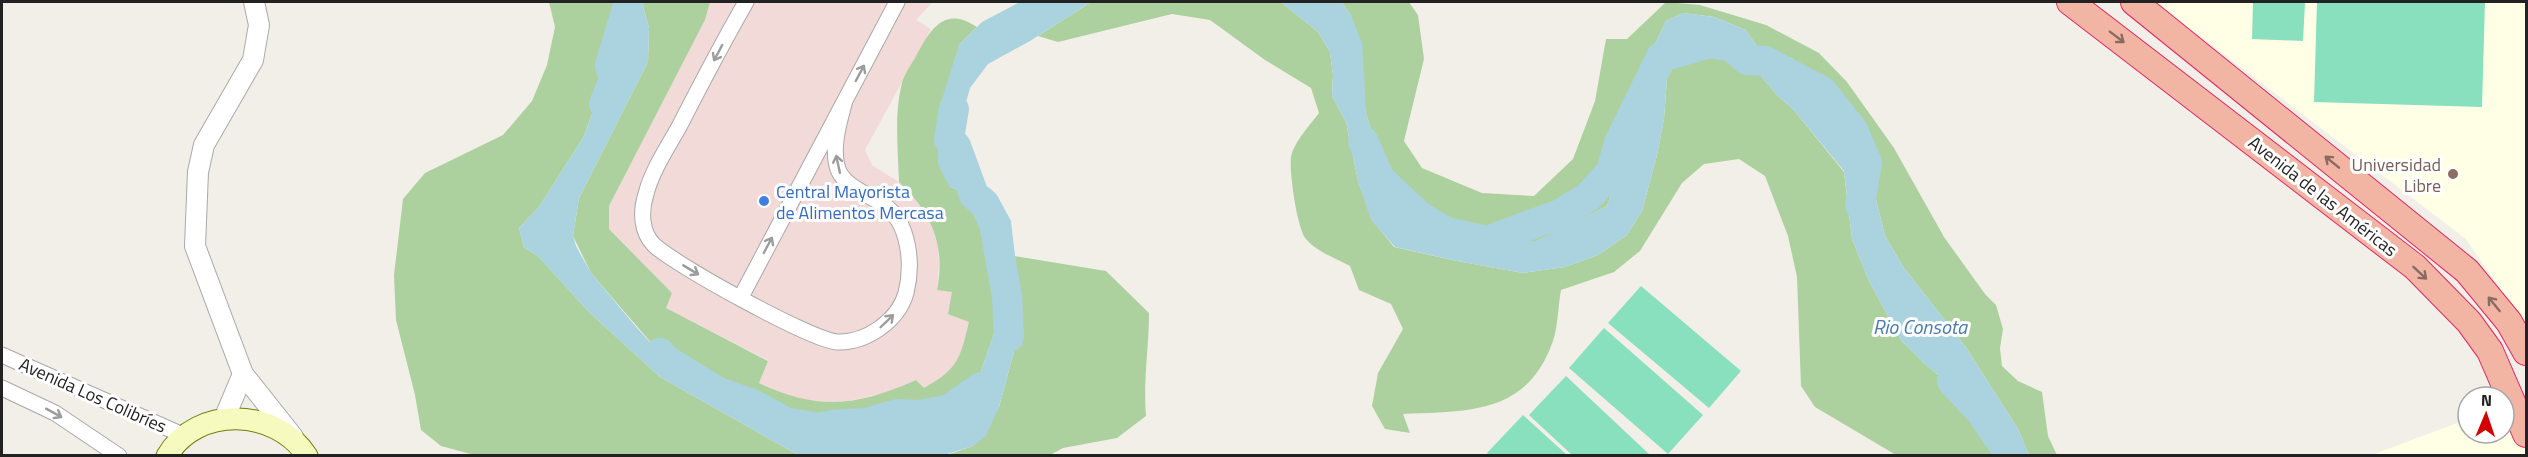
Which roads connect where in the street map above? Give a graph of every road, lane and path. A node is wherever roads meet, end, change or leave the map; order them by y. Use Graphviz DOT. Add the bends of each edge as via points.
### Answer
graph roads {
  1 [pos="254,2"];
  2 [pos="745,2"];
  3 [pos="897,2"];
  4 [pos="2070,2"];
  5 [pos="2134,2"];
  6 [pos="844,104"];
  7 [pos="741,297"];
  8 [pos="2526,352"];
  9 [pos="2,355"];
  10 [pos="243,374"];
  11 [pos="2,388"];
  12 [pos="224,419"];
  13 [pos="2526,434"];
  14 [pos="185,436"];
  15 [pos="304,451"];
  16 [pos="119,456"];
  17 [pos="167,456"];
  1 -- 10 [label="street" via="259,25 253,60 204,146 198,172 195,246"];
  2 -- 7 [label="street, one-way" via="654,174 643,207 645,234 654,244"];
  6 -- 3 [label="street, one-way"];
  4 -- 13 [label="highway, Avenida de las Américas, one-way" via="2415,267 2469,322 2490,351"];
  8 -- 5 [label="highway, Avenida de las Américas, one-way" via="2509,322 2467,272"];
  7 -- 6 [label="street, one-way"];
  7 -- 6 [label="street, one-way" via="806,332 835,342 868,335 886,324 897,310 909,275 906,239 899,220 887,207 842,178 836,150"];
  9 -- 14 [label="street, Avenida Los Colibríes"];
  10 -- 12 [label="street"];
  10 -- 15 [label="street"];
  11 -- 16 [label="street, Avenida Los Colibríes, one-way" via="56,413"];
  12 -- 14 [label="main road"];
  12 -- 15 [label="main road" via="252,419 279,429"];
  14 -- 17 [label="main road"];
}
